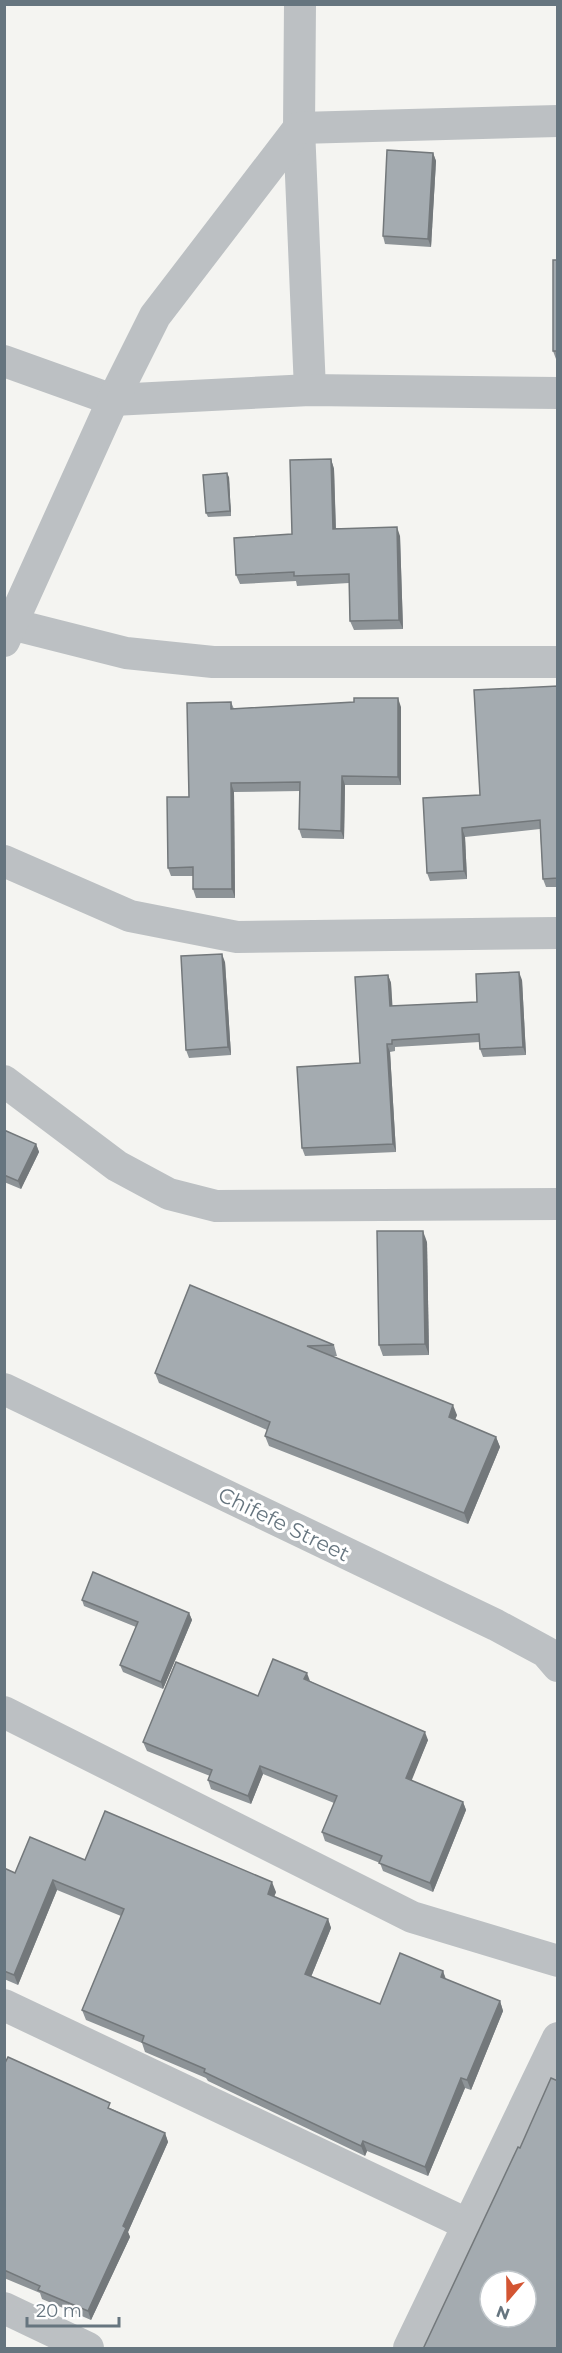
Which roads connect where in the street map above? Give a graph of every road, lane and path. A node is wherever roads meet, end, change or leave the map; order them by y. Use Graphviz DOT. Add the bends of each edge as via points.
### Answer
graph roads {
  1 [pos="300,4"];
  2 [pos="558,121"];
  3 [pos="299,128"];
  4 [pos="4,361"];
  5 [pos="310,390"];
  6 [pos="558,393"];
  7 [pos="113,400"];
  8 [pos="8,632"];
  9 [pos="558,662"];
  10 [pos="4,861"];
  11 [pos="558,933"];
  12 [pos="4,1081"];
  13 [pos="558,1204"];
  14 [pos="4,1389"];
  15 [pos="558,1666"];
  16 [pos="4,1712"];
  17 [pos="558,1961"];
  18 [pos="4,2005"];
  19 [pos="558,2038"];
  20 [pos="470,2225"];
  21 [pos="4,2308"];
  22 [pos="88,2349"];
  23 [pos="409,2349"];
  1 -- 3 [label="street"];
  2 -- 3 [label="street"];
  3 -- 5 [label="street"];
  3 -- 7 [label="street" via="154,316"];
  4 -- 7 [label="street"];
  5 -- 6 [label="street"];
  5 -- 7 [label="street"];
  7 -- 8 [label="street"];
  8 -- 9 [label="street" via="126,653 213,662"];
  10 -- 11 [label="street" via="130,916 237,937"];
  12 -- 13 [label="street" via="117,1166 169,1194 216,1206"];
  14 -- 15 [label="street, Chifefe Street" via="495,1625 546,1652"];
  16 -- 17 [label="street" via="412,1917"];
  18 -- 20 [label="street"];
  19 -- 20 [label="street"];
  20 -- 23 [label="street"];
  21 -- 22 [label="street"];
}
